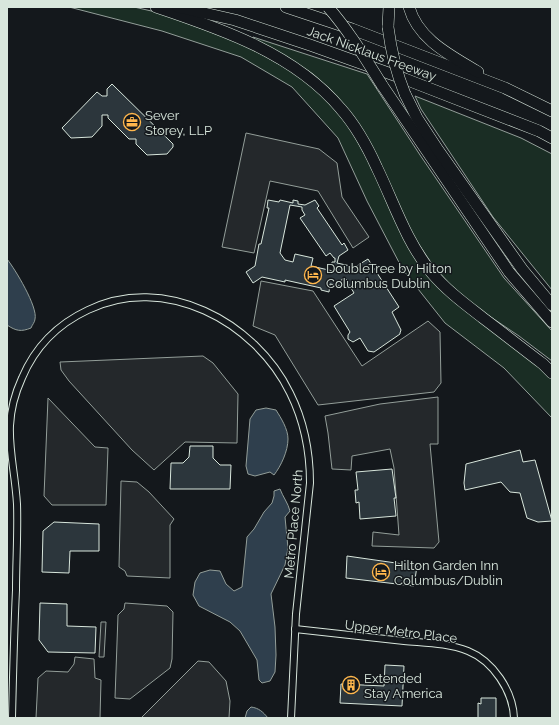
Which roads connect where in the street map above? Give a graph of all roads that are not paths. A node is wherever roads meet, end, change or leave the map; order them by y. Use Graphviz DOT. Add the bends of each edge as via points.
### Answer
graph roads {
  1 [pos="156,7"];
  2 [pos="178,7"];
  3 [pos="286,7"];
  4 [pos="328,7"];
  5 [pos="389,7"];
  6 [pos="409,7"];
  7 [pos="505,88"];
  8 [pos="552,111"];
  9 [pos="552,138"];
  10 [pos="552,305"];
  11 [pos="552,322"];
  12 [pos="552,373"];
  13 [pos="295,629"];
  14 [pos="12,718"];
  15 [pos="291,718"];
  16 [pos="514,718"];
  1 -- 12 [label="highway" via="191,18 253,44 290,64 319,85 342,109 360,135 412,246 431,272 451,292"];
  2 -- 9 [label="highway, Jack Nicklaus Freeway" via="235,20 310,45 405,79"];
  3 -- 7 [label="highway, Jack Nicklaus Freeway" via="352,29"];
  4 -- 11 [label="highway, bridge" via="509,272"];
  5 -- 10 [label="highway, bridge" via="391,52 397,75 417,118 522,269"];
  6 -- 7 [label="highway" via="419,28 444,52"];
  7 -- 8 [label="highway, Jack Nicklaus Freeway"];
  13 -- 14 [label="street, Metro Place North" via="310,463 301,420 280,375 243,335 215,316 194,306 150,296 109,302 81,313 62,325 41,346 21,378 12,403 9,434 17,503"];
  13 -- 15 [label="street, Metro Place North"];
  13 -- 16 [label="street, Upper Metro Place" via="443,645 468,651 479,657 498,675 509,695"];
}
